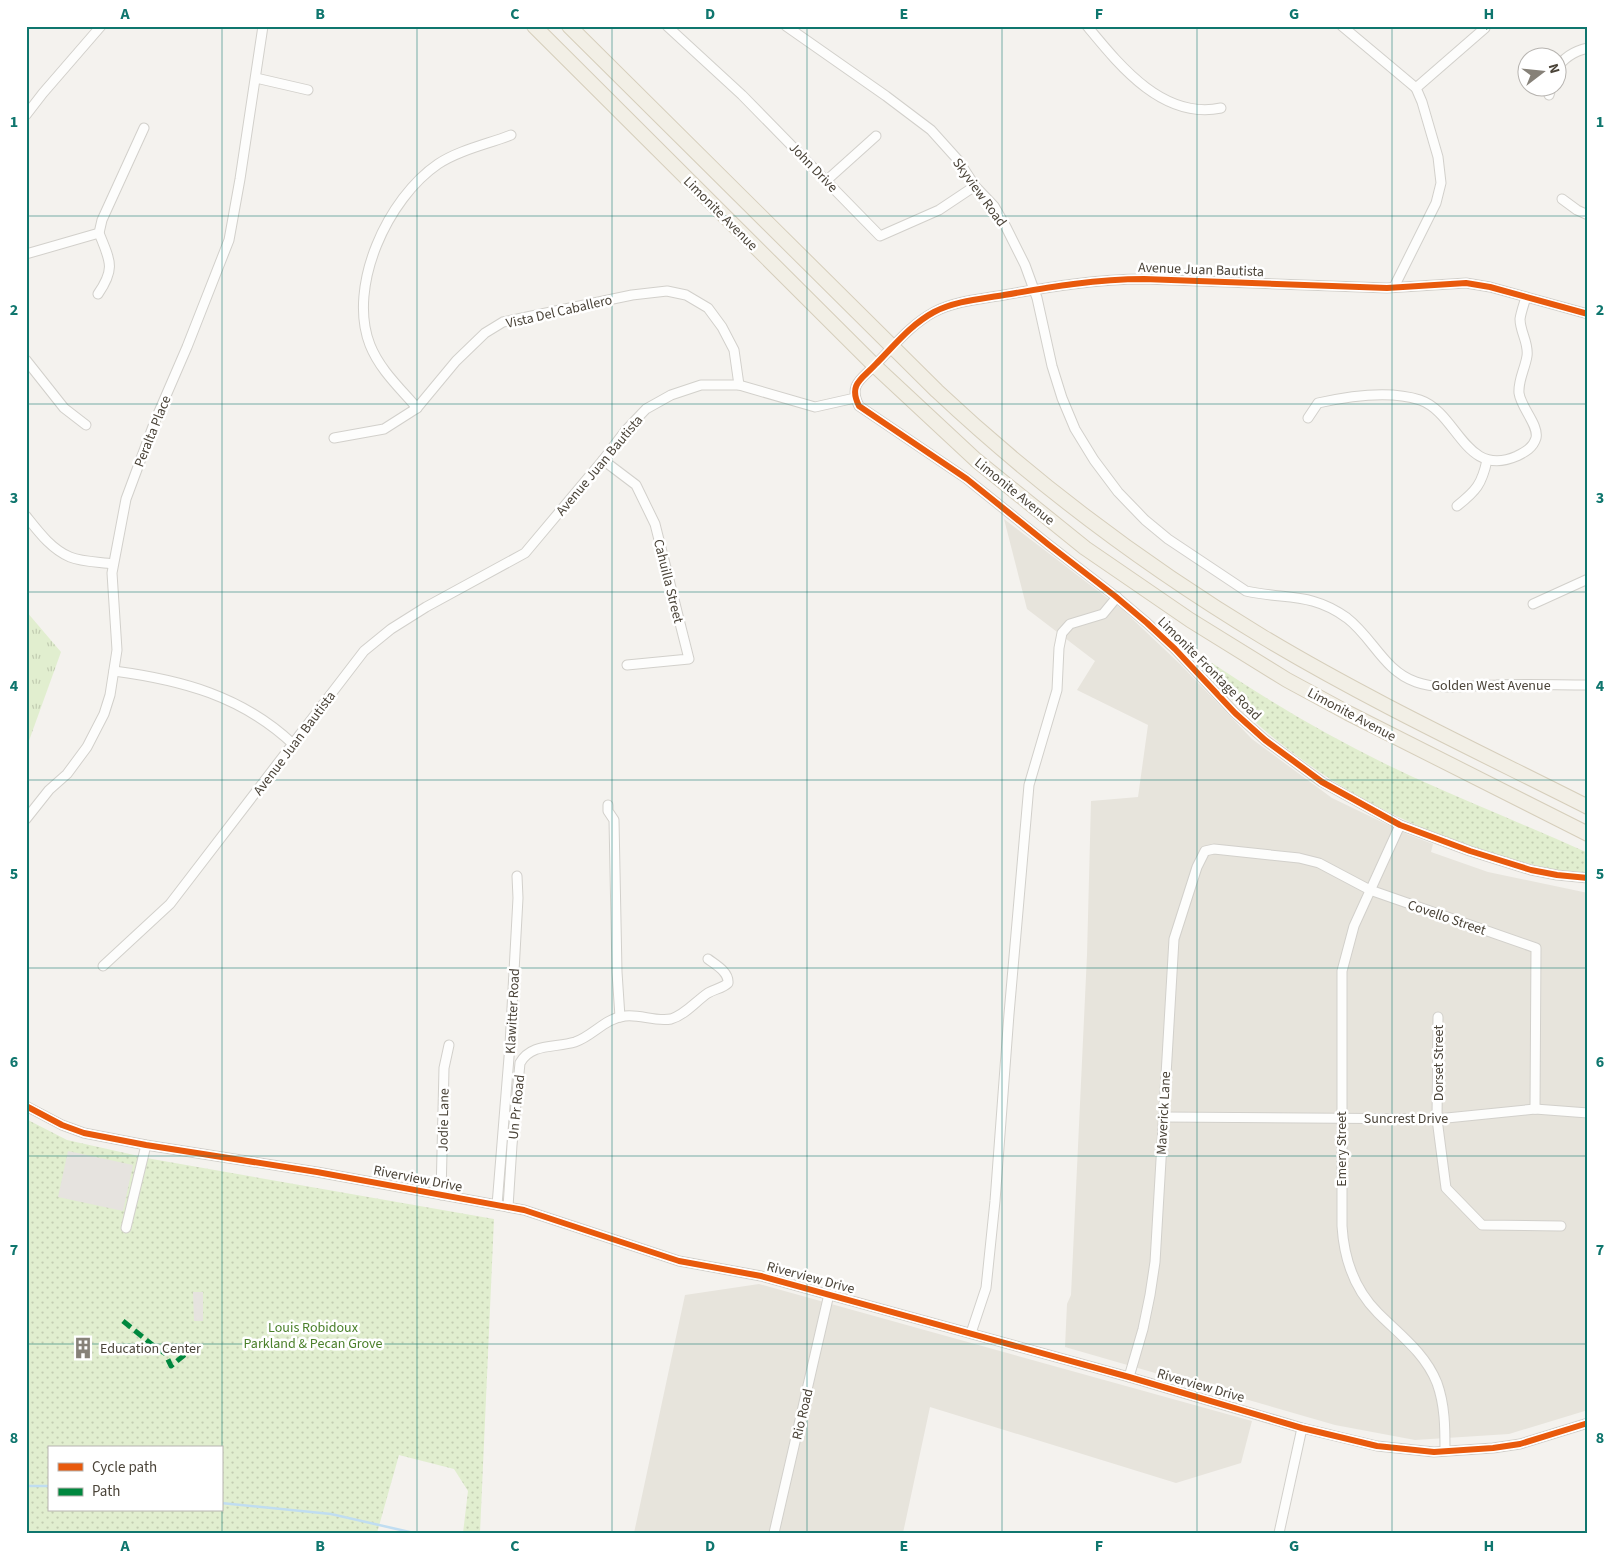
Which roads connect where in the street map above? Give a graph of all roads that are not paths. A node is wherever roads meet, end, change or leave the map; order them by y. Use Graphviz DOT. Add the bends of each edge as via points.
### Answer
graph roads {
  1 [pos="101,26"];
  2 [pos="263,26"];
  3 [pos="534,26"];
  4 [pos="569,26"];
  5 [pos="667,26"];
  6 [pos="786,26"];
  7 [pos="1087,26"];
  8 [pos="1342,26"];
  9 [pos="1485,28"];
  10 [pos="1588,48"];
  11 [pos="1566,58"];
  12 [pos="256,78"];
  13 [pos="1416,88"];
  14 [pos="308,90"];
  15 [pos="1221,108"];
  16 [pos="26,115"];
  17 [pos="144,128"];
  18 [pos="512,135"];
  19 [pos="876,136"];
  20 [pos="827,180"];
  21 [pos="975,186"];
  22 [pos="1562,199"];
  23 [pos="1588,215"];
  24 [pos="99,234"];
  25 [pos="26,254"];
  26 [pos="1394,288"];
  27 [pos="1034,290"];
  28 [pos="98,294"];
  29 [pos="1526,297"];
  30 [pos="1588,314"];
  31 [pos="891,347"];
  32 [pos="26,360"];
  33 [pos="875,366"];
  34 [pos="738,385"];
  35 [pos="855,398"];
  36 [pos="417,408"];
  37 [pos="1308,418"];
  38 [pos="86,425"];
  39 [pos="1075,429"];
  40 [pos="334,438"];
  41 [pos="603,460"];
  42 [pos="1487,460"];
  43 [pos="1457,506"];
  44 [pos="26,516"];
  45 [pos="113,564"];
  46 [pos="1588,578"];
  47 [pos="1117,598"];
  48 [pos="1533,604"];
  49 [pos="626,665"];
  50 [pos="114,671"];
  51 [pos="1588,685"];
  52 [pos="293,744"];
  53 [pos="608,805"];
  54 [pos="1588,807"];
  55 [pos="26,819"];
  56 [pos="1400,825"];
  57 [pos="1588,834"];
  58 [pos="1205,851"];
  59 [pos="517,876"];
  60 [pos="1588,878"];
  61 [pos="1370,890"];
  62 [pos="708,959"];
  63 [pos="103,966"];
  64 [pos="620,1017"];
  65 [pos="1438,1017"];
  66 [pos="449,1045"];
  67 [pos="509,1058"];
  68 [pos="522,1060"];
  69 [pos="26,1106"];
  70 [pos="1535,1109"];
  71 [pos="1588,1113"];
  72 [pos="1163,1117"];
  73 [pos="1341,1118"];
  74 [pos="1437,1119"];
  75 [pos="146,1145"];
  76 [pos="441,1195"];
  77 [pos="497,1205"];
  78 [pos="508,1207"];
  79 [pos="1561,1226"];
  80 [pos="126,1228"];
  81 [pos="829,1294"];
  82 [pos="971,1333"];
  83 [pos="1130,1377"];
  84 [pos="1588,1423"];
  85 [pos="1302,1428"];
  86 [pos="1446,1451"];
  87 [pos="774,1533"];
  88 [pos="1279,1533"];
  1 -- 16 [label="street"];
  2 -- 12 [label="street, Peralta Place"];
  3 -- 33 [label="main road, Limonite Avenue"];
  4 -- 31 [label="main road, Limonite Avenue"];
  5 -- 20 [label="street, John Drive"];
  6 -- 21 [label="street, Skyview Road" via="930,130 958,160"];
  7 -- 15 [label="street" via="1117,60 1161,99 1194,109"];
  8 -- 13 [label="street"];
  9 -- 13 [label="street"];
  10 -- 11 [label="street"];
  12 -- 14 [label="street"];
  12 -- 45 [label="street, Peralta Place" via="229,240 126,499"];
  13 -- 26 [label="street" via="1438,157 1441,183 1436,204"];
  17 -- 24 [label="street" via="102,220"];
  18 -- 36 [label="street" via="456,155 421,177 392,213 372,259 364,288 363,314 370,344 382,369"];
  19 -- 20 [label="street"];
  20 -- 21 [label="street, John Drive" via="880,236 939,210"];
  21 -- 27 [label="street, Skyview Road" via="994,206 1006,227"];
  22 -- 23 [label="street"];
  24 -- 25 [label="street"];
  24 -- 28 [label="street" via="110,267 107,282"];
  26 -- 27 [label="street, Avenue Juan Bautista" via="1144,278"];
  26 -- 29 [label="street, Avenue Juan Bautista" via="1466,283"];
  27 -- 31 [label="street, Avenue Juan Bautista" via="946,307 920,321"];
  27 -- 39 [label="street, Skyview Road" via="1052,366"];
  29 -- 30 [label="street, Avenue Juan Bautista"];
  29 -- 42 [label="street" via="1520,320 1527,358 1519,391 1521,402 1535,427 1536,437 1526,452 1512,458"];
  31 -- 33 [label="street, Avenue Juan Bautista"];
  31 -- 54 [label="main road, Limonite Avenue" via="1006,452 1083,514 1202,599 1331,676"];
  32 -- 38 [label="street" via="64,408"];
  33 -- 35 [label="street, Avenue Juan Bautista" via="856,386"];
  33 -- 57 [label="main road, Limonite Avenue" via="976,460 1049,519 1085,548 1190,620 1287,680"];
  34 -- 35 [label="street, Avenue Juan Bautista" via="815,407"];
  34 -- 36 [label="street, Vista Del Caballero" via="734,350 708,308 686,295 667,291 632,295 503,322 485,333 456,361"];
  34 -- 41 [label="street, Avenue Juan Bautista" via="701,385 654,404 626,430"];
  35 -- 47 [label="street, Limonite Frontage Road" via="859,406 967,479"];
  36 -- 40 [label="street, Vista Del Caballero" via="384,429"];
  37 -- 42 [label="street" via="1318,404 1342,398 1406,396 1422,400 1437,411 1468,446"];
  39 -- 51 [label="street, Golden West Avenue" via="1118,492 1168,539 1246,591 1303,598 1332,609 1360,630 1392,669 1409,679 1431,686"];
  41 -- 49 [label="street, Cahuilla Street" via="636,485 655,524 689,660"];
  41 -- 52 [label="street, Avenue Juan Bautista" via="524,553 426,607 364,651"];
  42 -- 43 [label="street" via="1481,483"];
  44 -- 45 [label="street" via="42,536 70,557"];
  45 -- 50 [label="street, Peralta Place" via="117,641"];
  46 -- 48 [label="street"];
  47 -- 56 [label="street, Limonite Frontage Road" via="1170,644 1265,740 1322,782"];
  47 -- 82 [label="street" via="1103,614 1070,624 1062,632 1057,690 1029,785 986,1288"];
  50 -- 52 [label="street" via="184,683 226,698 271,724"];
  50 -- 55 [label="street, Peralta Place" via="104,714 87,747"];
  52 -- 63 [label="street, Avenue Juan Bautista" via="170,904"];
  53 -- 64 [label="street" via="614,820"];
  56 -- 60 [label="street, Limonite Frontage Road" via="1531,870"];
  56 -- 61 [label="street, Emery Street"];
  58 -- 61 [label="street, Covello Street" via="1214,849 1299,858 1319,863"];
  58 -- 72 [label="street, Maverick Lane" via="1174,939"];
  59 -- 67 [label="street, Klawitter Road"];
  61 -- 70 [label="street, Covello Street" via="1536,948"];
  61 -- 73 [label="street, Emery Street" via="1354,926 1342,971"];
  62 -- 64 [label="street, Un Pr Road" via="729,977 726,985 708,993 672,1019"];
  64 -- 68 [label="street, Un Pr Road" via="576,1042 534,1050 525,1054"];
  65 -- 74 [label="street, Dorset Street"];
  66 -- 76 [label="street, Jodie Lane" via="444,1068"];
  67 -- 68 [label="street"];
  67 -- 77 [label="street, Klawitter Road"];
  68 -- 78 [label="street, Un Pr Road"];
  69 -- 75 [label="street, Riverview Drive" via="84,1133"];
  70 -- 71 [label="street, Suncrest Drive"];
  70 -- 74 [label="street, Suncrest Drive"];
  72 -- 73 [label="street, Suncrest Drive"];
  72 -- 83 [label="street, Maverick Lane" via="1154,1270"];
  73 -- 74 [label="street, Suncrest Drive"];
  73 -- 86 [label="street, Emery Street" via="1342,1226 1347,1261 1365,1297 1422,1356 1433,1375 1443,1406"];
  74 -- 79 [label="street, Dorset Street" via="1446,1188 1482,1224"];
  75 -- 76 [label="street, Riverview Drive"];
  75 -- 80 [label="street"];
  76 -- 77 [label="street, Riverview Drive"];
  77 -- 78 [label="street, Riverview Drive"];
  78 -- 81 [label="street, Riverview Drive" via="678,1261 761,1276"];
  81 -- 82 [label="street, Riverview Drive"];
  81 -- 87 [label="street, Rio Road"];
  82 -- 83 [label="street, Riverview Drive"];
  83 -- 85 [label="street, Riverview Drive"];
  84 -- 86 [label="street, Riverview Drive" via="1520,1444"];
  85 -- 86 [label="street, Riverview Drive" via="1402,1450"];
  85 -- 88 [label="street"];
}
